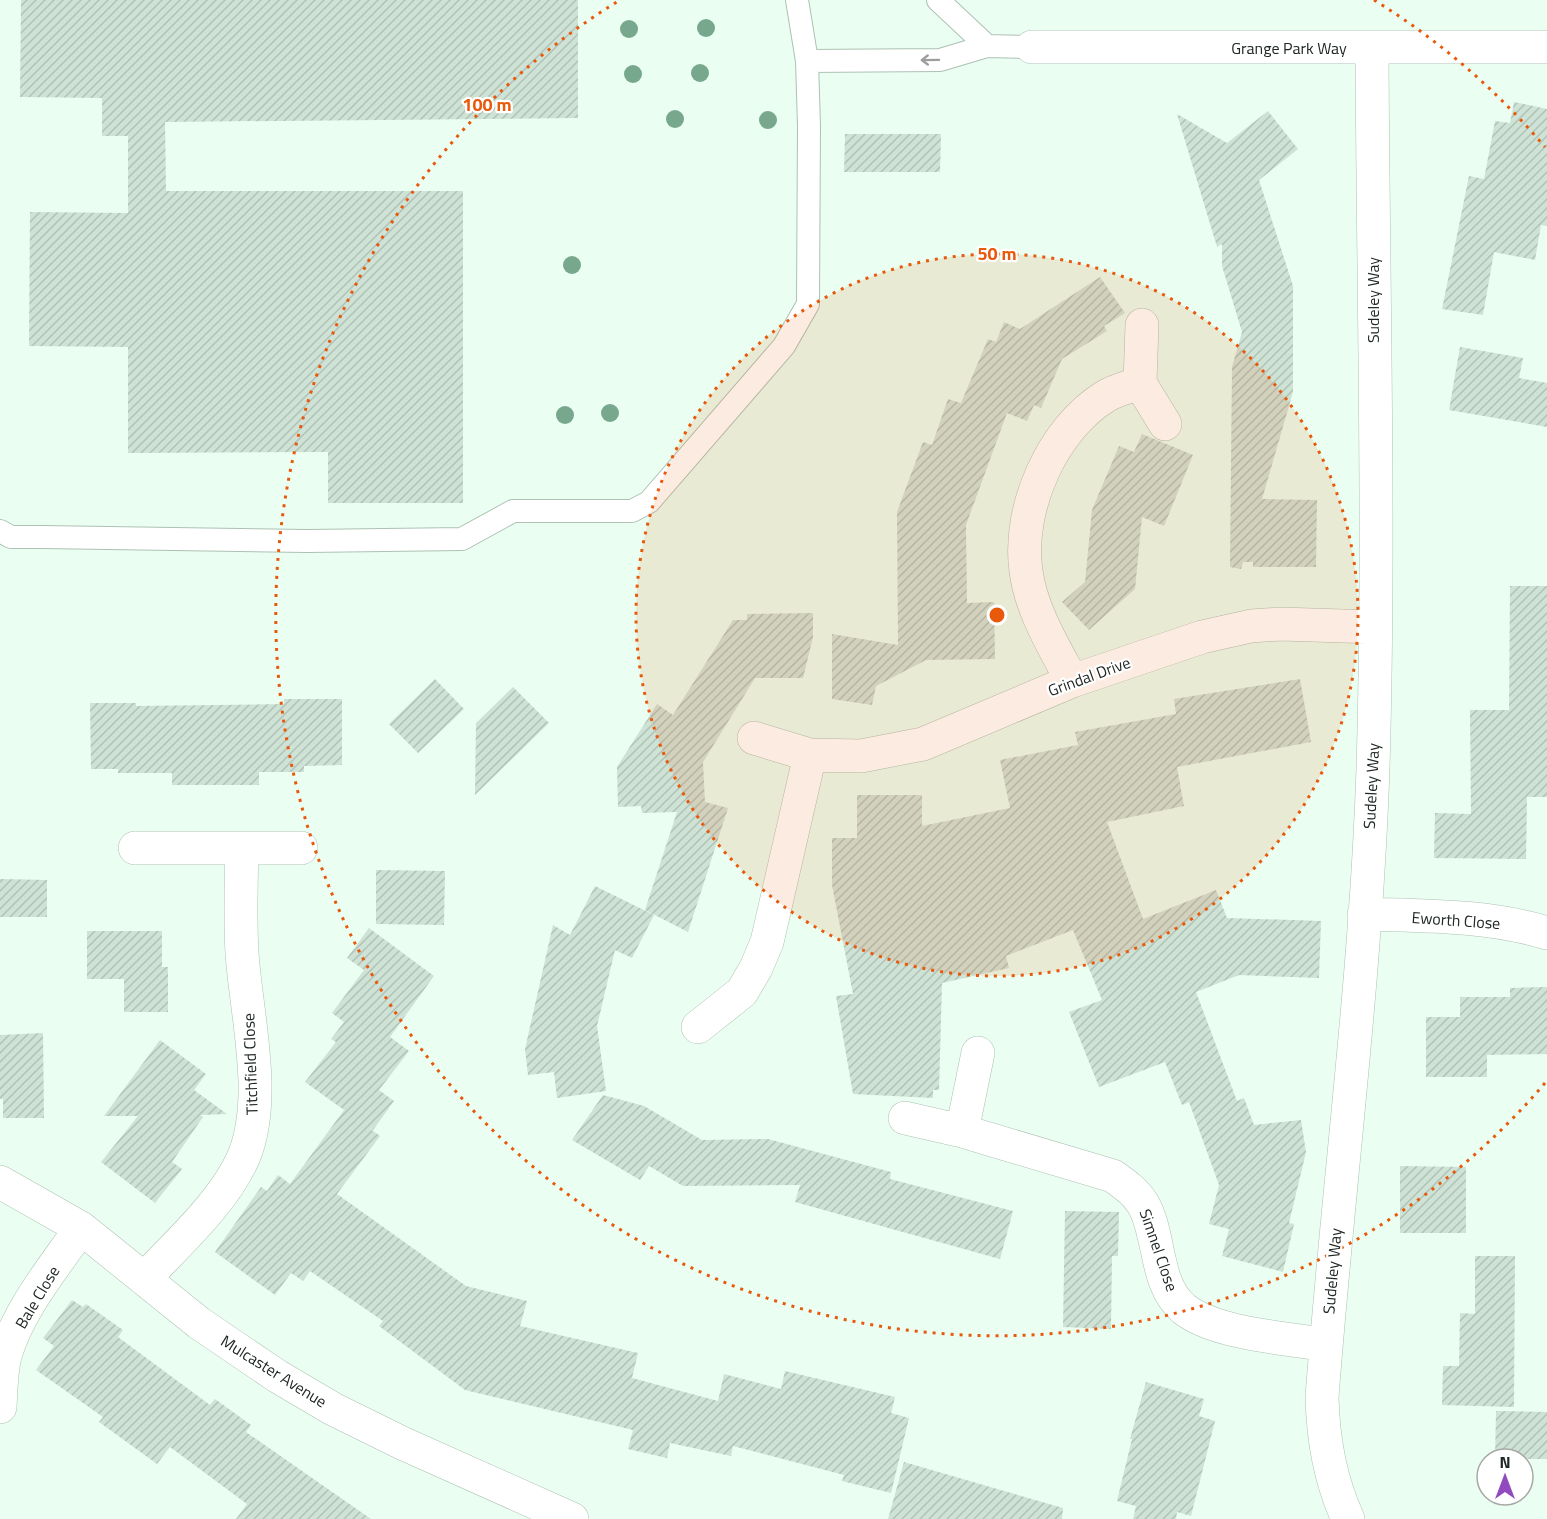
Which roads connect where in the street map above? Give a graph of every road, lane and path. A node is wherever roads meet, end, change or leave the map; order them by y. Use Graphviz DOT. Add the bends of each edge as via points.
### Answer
graph roads {
  1 [pos="797,0"];
  2 [pos="938,0"];
  3 [pos="987,46"];
  4 [pos="1032,47"];
  5 [pos="1547,47"];
  6 [pos="1372,48"];
  7 [pos="807,62"];
  8 [pos="1142,326"];
  9 [pos="1140,383"];
  10 [pos="1165,424"];
  11 [pos="0,531"];
  12 [pos="1375,627"];
  13 [pos="1072,681"];
  14 [pos="754,738"];
  15 [pos="810,755"];
  16 [pos="135,848"];
  17 [pos="242,848"];
  18 [pos="301,848"];
  19 [pos="1364,914"];
  20 [pos="1547,933"];
  21 [pos="698,1027"];
  22 [pos="978,1053"];
  23 [pos="905,1118"];
  24 [pos="962,1131"];
  25 [pos="0,1182"];
  26 [pos="81,1228"];
  27 [pos="144,1279"];
  28 [pos="1326,1345"];
  29 [pos="0,1407"];
  30 [pos="572,1519"];
  31 [pos="1348,1519"];
  1 -- 7 [label="lane"];
  2 -- 3 [label="lane"];
  3 -- 4 [label="lane"];
  3 -- 7 [label="lane, one-way" via="940,60"];
  4 -- 6 [label="street, Grange Park Way"];
  5 -- 6 [label="street, Grange Park Way"];
  6 -- 12 [label="street, Sudeley Way"];
  7 -- 11 [label="lane" via="808,304 784,346 649,502 632,511 513,511 462,539 11,537"];
  8 -- 9 [label="street"];
  9 -- 10 [label="street"];
  9 -- 13 [label="street" via="1107,395 1065,434 1047,466 1027,527 1026,573 1049,638"];
  12 -- 13 [label="street, Grindal Drive" via="1251,626 1202,637"];
  12 -- 19 [label="street, Sudeley Way" via="1373,770"];
  13 -- 15 [label="street, Grindal Drive" via="923,744 861,756"];
  14 -- 15 [label="street, Grindal Drive"];
  15 -- 21 [label="street" via="767,942 742,992"];
  16 -- 17 [label="street"];
  17 -- 18 [label="street"];
  17 -- 27 [label="street, Titchfield Close" via="242,955 254,1097 249,1138 235,1172 214,1201"];
  19 -- 20 [label="street, Eworth Close" via="1475,919"];
  19 -- 28 [label="street, Sudeley Way"];
  22 -- 24 [label="street"];
  23 -- 24 [label="street, Simnel Close"];
  24 -- 28 [label="street, Simnel Close" via="1097,1170 1129,1187 1143,1203 1165,1276 1184,1309 1230,1328"];
  25 -- 26 [label="street, Mulcaster Avenue"];
  26 -- 27 [label="street, Mulcaster Avenue"];
  26 -- 29 [label="street, Bale Close" via="41,1287 13,1338 5,1356"];
  27 -- 30 [label="street, Mulcaster Avenue" via="199,1323 333,1409"];
  28 -- 31 [label="street, Sudeley Way" via="1323,1426 1328,1459"];
}
